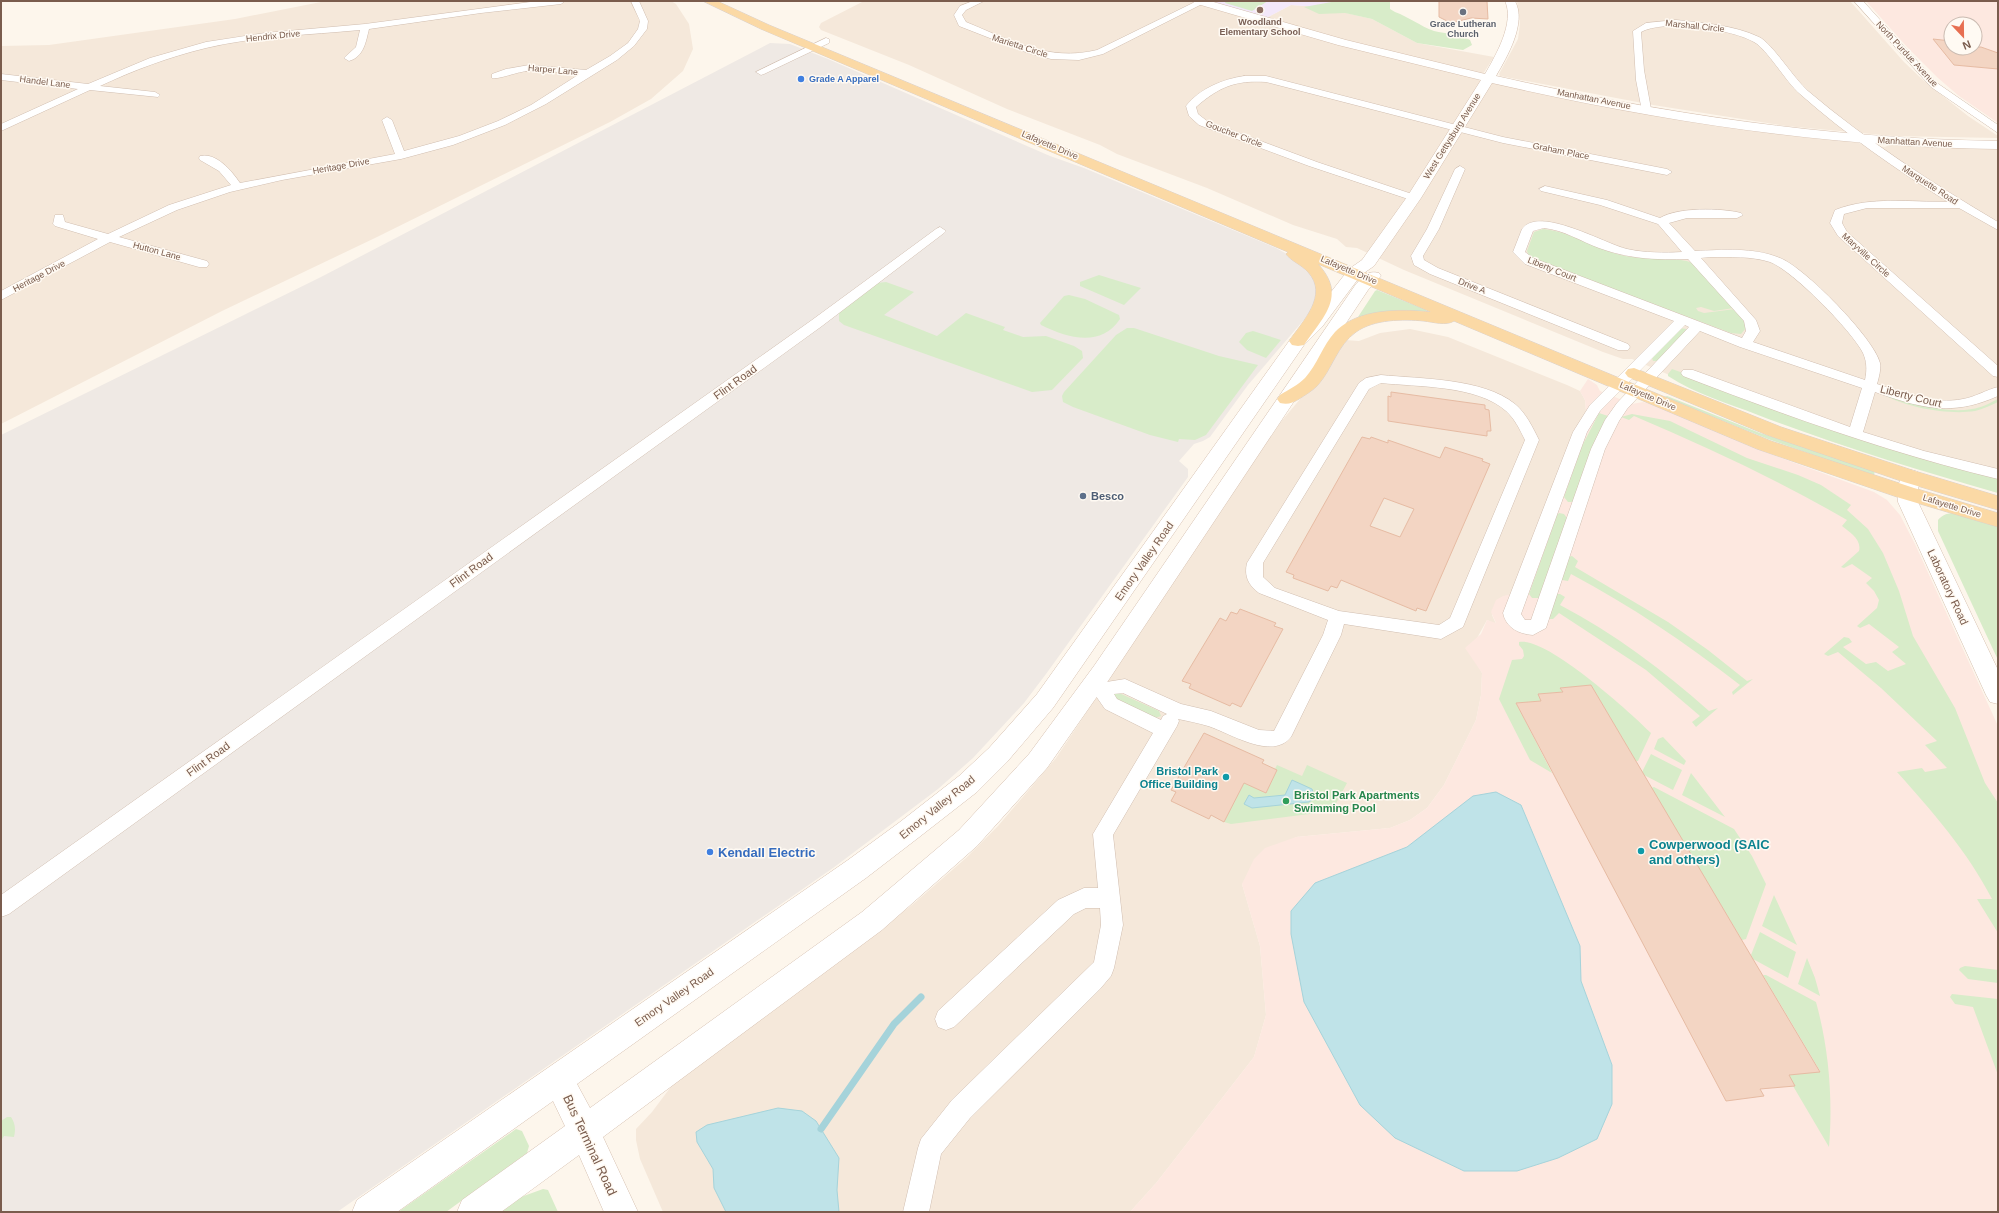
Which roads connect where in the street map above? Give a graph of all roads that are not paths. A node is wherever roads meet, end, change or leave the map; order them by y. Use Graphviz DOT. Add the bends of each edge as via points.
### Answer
graph roads {
  1 [pos="561,1"];
  2 [pos="635,1"];
  3 [pos="708,1"];
  4 [pos="727,1"];
  5 [pos="980,1"];
  6 [pos="1510,1"];
  7 [pos="1858,1"];
  8 [pos="1200,2"];
  9 [pos="484,5"];
  10 [pos="365,27"];
  11 [pos="819,43"];
  12 [pos="349,58"];
  13 [pos="761,72"];
  14 [pos="588,73"];
  15 [pos="496,76"];
  16 [pos="1,77"];
  17 [pos="1488,79"];
  18 [pos="90,87"];
  19 [pos="155,96"];
  20 [pos="1646,109"];
  21 [pos="387,120"];
  22 [pos="1,128"];
  23 [pos="1456,129"];
  24 [pos="1998,130"];
  25 [pos="1865,140"];
  26 [pos="1998,145"];
  27 [pos="401,156"];
  28 [pos="204,158"];
  29 [pos="1106,169"];
  30 [pos="1460,169"];
  31 [pos="1666,172"];
  32 [pos="237,186"];
  33 [pos="1545,189"];
  34 [pos="1414,198"];
  35 [pos="1959,204"];
  36 [pos="1738,215"];
  37 [pos="59,217"];
  38 [pos="1662,222"];
  39 [pos="1998,227"];
  40 [pos="940,230"];
  41 [pos="110,238"];
  42 [pos="1691,255"];
  43 [pos="203,264"];
  44 [pos="1373,271"];
  45 [pos="1,296"];
  46 [pos="1683,320"];
  47 [pos="1481,325"];
  48 [pos="1698,326"];
  49 [pos="1298,341"];
  50 [pos="1745,344"];
  51 [pos="1623,347"];
  52 [pos="1616,366"];
  53 [pos="1631,372"];
  54 [pos="1688,373"];
  55 [pos="1998,374"];
  56 [pos="1648,379"];
  57 [pos="1619,384"];
  58 [pos="1870,386"];
  59 [pos="1637,391"];
  60 [pos="1998,391"];
  61 [pos="1286,399"];
  62 [pos="1855,433"];
  63 [pos="1998,474"];
  64 [pos="1909,485"];
  65 [pos="1998,503"];
  66 [pos="1998,520"];
  67 [pos="1338,617"];
  68 [pos="1998,695"];
  69 [pos="1177,710"];
  70 [pos="1164,730"];
  71 [pos="1108,898"];
  72 [pos="1,907"];
  73 [pos="946,1019"];
  74 [pos="558,1078"];
  75 [pos="584,1130"];
  76 [pos="369,1212"];
  77 [pos="474,1212"];
  78 [pos="621,1212"];
  79 [pos="916,1212"];
  1 -- 9 [label="street, Hendrix Drive"];
  2 -- 14 [label="street, Heritage Drive" via="644,21 639,35 630,46"];
  3 -- 11 [label="main road, Lafayette Drive"];
  4 -- 11 [label="main road, Lafayette Drive"];
  5 -- 8 [label="street, Marietta Circle" via="963,8 958,15 962,24 1030,51 1063,58 1100,52"];
  6 -- 17 [label="main road, West Gettysburg Avenue" via="1514,9 1507,46"];
  7 -- 24 [label="street, North Purdue Avenue" via="1934,85"];
  8 -- 17 [label="main road, Manhattan Avenue"];
  9 -- 10 [label="street, Hendrix Drive"];
  10 -- 12 [label="street" via="360,48"];
  10 -- 18 [label="street, Hendrix Drive" via="265,36 206,45 153,60"];
  11 -- 13 [label="street"];
  11 -- 29 [label="main road, Lafayette Drive"];
  11 -- 44 [label="main road, Lafayette Drive"];
  14 -- 15 [label="street, Harper Lane" via="531,67 504,71"];
  14 -- 27 [label="street, Heritage Drive" via="508,121 451,142"];
  16 -- 18 [label="street, Handel Lane"];
  17 -- 20 [label="main road, Manhattan Avenue"];
  17 -- 23 [label="main road, West Gettysburg Avenue"];
  18 -- 19 [label="street, Handel Lane"];
  18 -- 22 [label="street, Hendrix Drive"];
  20 -- 25 [label="main road, Manhattan Avenue" via="1776,130"];
  20 -- 25 [label="street, Marshall Circle" via="1641,89 1637,31 1642,26 1659,23 1702,25 1758,39 1803,91"];
  21 -- 27 [label="street"];
  23 -- 31 [label="street, Graham Place"];
  23 -- 34 [label="main road, West Gettysburg Avenue"];
  23 -- 34 [label="street, Goucher Circle" via="1256,78 1224,82 1191,106 1194,117 1203,123"];
  25 -- 26 [label="main road, Manhattan Avenue"];
  25 -- 35 [label="street, Marquette Road"];
  27 -- 32 [label="street, Heritage Drive"];
  28 -- 32 [label="street" via="219,164"];
  29 -- 44 [label="main road, Lafayette Drive"];
  29 -- 49 [label="main road" via="1120,180 1305,260 1320,278 1324,298"];
  30 -- 51 [label="street, Drive A" via="1433,229 1417,256 1418,262 1434,271"];
  32 -- 41 [label="street, Heritage Drive" via="184,203"];
  33 -- 38 [label="street" via="1604,202"];
  34 -- 44 [label="main road, West Gettysburg Avenue" via="1396,246"];
  35 -- 39 [label="street, Marquette Road"];
  35 -- 55 [label="street, Maryville Circle" via="1856,206 1839,212 1836,223 1842,234"];
  36 -- 38 [label="street" via="1679,215"];
  37 -- 41 [label="street, Hutton Lane" via="59,224"];
  38 -- 42 [label="street"];
  40 -- 72 [label="street, Flint Road" via="817,323"];
  41 -- 43 [label="street, Hutton Lane"];
  41 -- 45 [label="street, Heritage Drive"];
  42 -- 46 [label="street, Liberty Court" via="1628,253 1544,225 1528,229 1520,252 1529,261"];
  42 -- 50 [label="street" via="1750,320 1753,331"];
  42 -- 58 [label="street, Liberty Court" via="1762,255 1788,266 1868,348 1874,363"];
  44 -- 47 [label="main road, Lafayette Drive"];
  44 -- 49 [label="main road, Emory Valley Road"];
  44 -- 61 [label="main road"];
  46 -- 48 [label="street, Liberty Court"];
  46 -- 53 [label="street"];
  47 -- 57 [label="main road, Lafayette Drive"];
  47 -- 61 [label="main road" via="1416,315 1369,320 1346,331 1310,383"];
  48 -- 50 [label="street, Liberty Court"];
  48 -- 56 [label="street"];
  49 -- 74 [label="main road, Emory Valley Road" via="1049,695 998,755 968,784 858,869"];
  50 -- 58 [label="street, Liberty Court"];
  52 -- 53 [label="main road, Lafayette Drive"];
  53 -- 56 [label="main road, Lafayette Drive"];
  53 -- 57 [label="street"];
  54 -- 62 [label="street"];
  56 -- 59 [label="street"];
  56 -- 64 [label="main road, Lafayette Drive"];
  57 -- 59 [label="main road, Lafayette Drive"];
  57 -- 59 [label="street" via="1595,408 1580,432 1565,470 1512,614 1513,620 1524,627 1533,628 1540,623 1598,449 1612,420"];
  58 -- 60 [label="street, Liberty Court" via="1948,405 1973,401"];
  58 -- 62 [label="street"];
  59 -- 64 [label="main road, Lafayette Drive" via="1764,445"];
  61 -- 75 [label="main road" via="1102,672 1038,761 968,838 872,921"];
  62 -- 63 [label="street" via="1923,455"];
  64 -- 65 [label="main road, Lafayette Drive"];
  64 -- 66 [label="main road, Lafayette Drive"];
  64 -- 68 [label="main road, Laboratory Road" via="1908,502"];
  67 -- 67 [label="street" via="1441,632 1457,622 1532,440 1524,424 1509,406 1468,389 1381,379 1364,386 1253,571 1254,579 1269,592"];
  67 -- 69 [label="street" via="1332,635 1280,737 1266,740 1258,738 1211,719"];
  69 -- 70 [label="street"];
  69 -- 70 [label="street" via="1125,686 1100,689 1111,704"];
  70 -- 71 [label="street" via="1103,834"];
  71 -- 73 [label="street" via="1084,898 1066,907"];
  71 -- 79 [label="street" via="1112,925 1102,968 1092,981 960,1109 930,1148"];
  74 -- 75 [label="main road, Bus Terminal Road"];
  74 -- 76 [label="main road, Emory Valley Road"];
  75 -- 77 [label="main road"];
  75 -- 78 [label="main road, Bus Terminal Road"];
}
